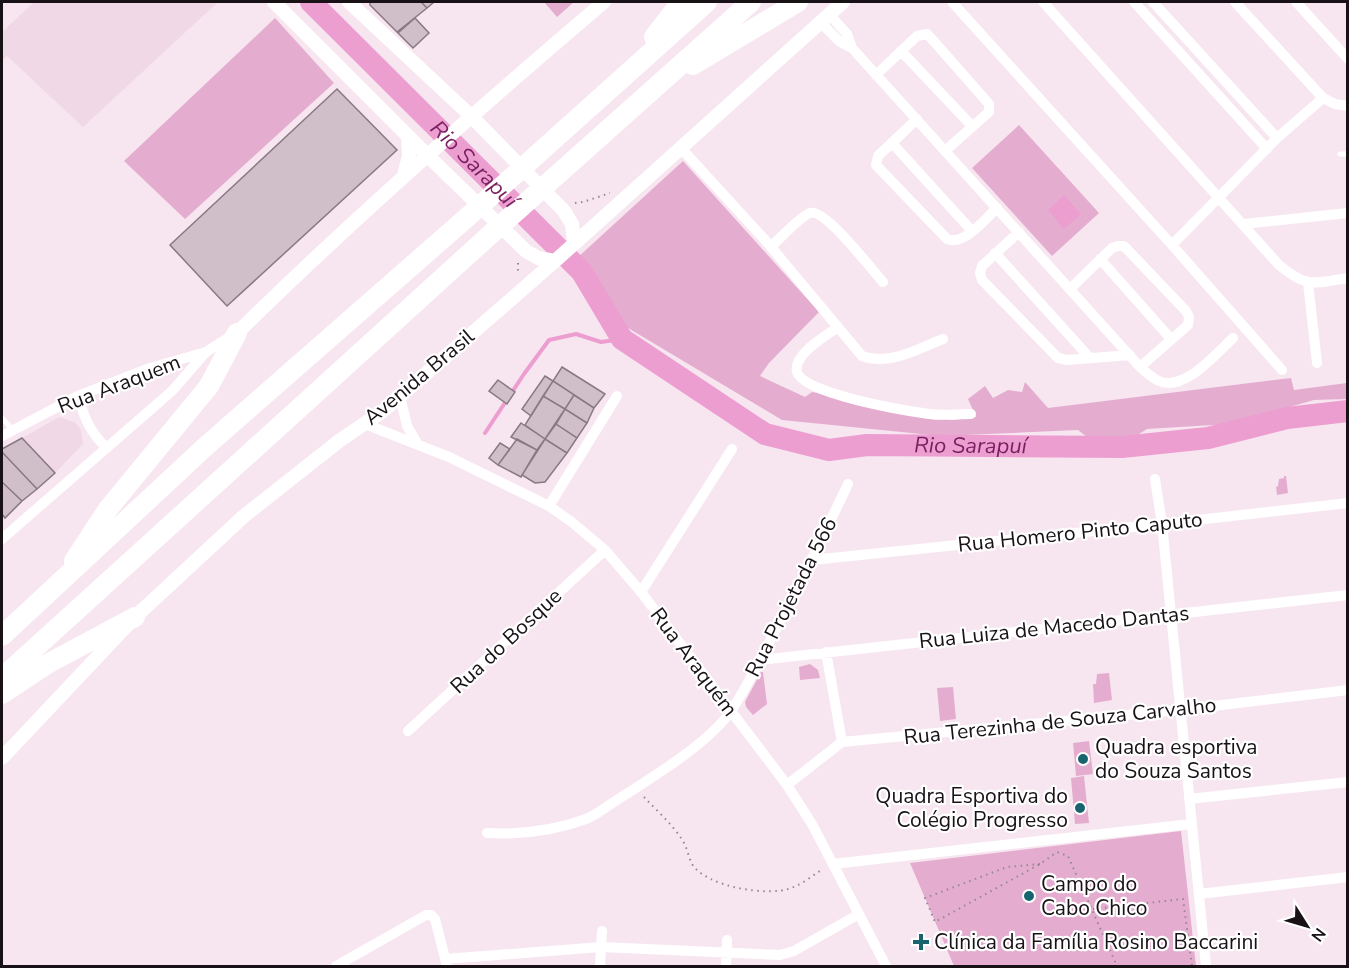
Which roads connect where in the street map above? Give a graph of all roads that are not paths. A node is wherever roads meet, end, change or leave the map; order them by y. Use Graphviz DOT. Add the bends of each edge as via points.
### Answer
graph roads {
  1 [pos="274,2"];
  2 [pos="352,2"];
  3 [pos="604,2"];
  4 [pos="681,2"];
  5 [pos="706,2"];
  6 [pos="751,2"];
  7 [pos="798,2"];
  8 [pos="843,2"];
  9 [pos="952,2"];
  10 [pos="1043,2"];
  11 [pos="1134,2"];
  12 [pos="1153,2"];
  13 [pos="1235,2"];
  14 [pos="1253,2"];
  15 [pos="1296,2"];
  16 [pos="1243,10"];
  17 [pos="824,18"];
  18 [pos="901,51"];
  19 [pos="1347,59"];
  20 [pos="625,75"];
  21 [pos="876,75"];
  22 [pos="652,89"];
  23 [pos="1323,98"];
  24 [pos="457,103"];
  25 [pos="484,104"];
  26 [pos="1347,106"];
  27 [pos="917,119"];
  28 [pos="465,121"];
  29 [pos="972,126"];
  30 [pos="408,136"];
  31 [pos="1277,138"];
  32 [pos="892,143"];
  33 [pos="681,147"];
  34 [pos="1267,149"];
  35 [pos="946,150"];
  36 [pos="1340,154"];
  37 [pos="1347,154"];
  38 [pos="427,155"];
  39 [pos="404,176"];
  40 [pos="1218,197"];
  41 [pos="997,208"];
  42 [pos="1347,213"];
  43 [pos="1244,224"];
  44 [pos="972,231"];
  45 [pos="1018,232"];
  46 [pos="573,244"];
  47 [pos="1172,245"];
  48 [pos="771,247"];
  49 [pos="994,254"];
  50 [pos="1100,259"];
  51 [pos="556,260"];
  52 [pos="1347,278"];
  53 [pos="883,282"];
  54 [pos="1308,284"];
  55 [pos="1070,289"];
  56 [pos="838,327"];
  57 [pos="237,333"];
  58 [pos="1233,338"];
  59 [pos="943,339"];
  60 [pos="1171,339"];
  61 [pos="206,352"];
  62 [pos="1130,355"];
  63 [pos="1090,358"];
  64 [pos="1317,363"];
  65 [pos="1140,367"];
  66 [pos="1282,370"];
  67 [pos="78,396"];
  68 [pos="400,396"];
  69 [pos="617,396"];
  70 [pos="971,414"];
  71 [pos="2,418"];
  72 [pos="365,424"];
  73 [pos="13,430"];
  74 [pos="2,436"];
  75 [pos="417,444"];
  76 [pos="107,448"];
  77 [pos="732,449"];
  78 [pos="1155,479"];
  79 [pos="848,484"];
  80 [pos="1347,503"];
  81 [pos="549,506"];
  82 [pos="1162,524"];
  83 [pos="2,540"];
  84 [pos="605,550"];
  85 [pos="812,560"];
  86 [pos="60,584"];
  87 [pos="641,592"];
  88 [pos="1347,595"];
  89 [pos="1170,614"];
  90 [pos="135,617"];
  91 [pos="2,636"];
  92 [pos="826,652"];
  93 [pos="760,660"];
  94 [pos="2,678"];
  95 [pos="1347,690"];
  96 [pos="2,694"];
  97 [pos="732,710"];
  98 [pos="1180,710"];
  99 [pos="408,731"];
  100 [pos="842,742"];
  101 [pos="2,758"];
  102 [pos="1347,782"];
  103 [pos="787,785"];
  104 [pos="1189,799"];
  105 [pos="1191,824"];
  106 [pos="487,833"];
  107 [pos="832,864"];
  108 [pos="1347,877"];
  109 [pos="1199,894"];
  110 [pos="858,914"];
  111 [pos="602,931"];
  112 [pos="727,940"];
  113 [pos="601,947"];
  114 [pos="727,953"];
  115 [pos="446,963"];
  116 [pos="336,966"];
  117 [pos="600,966"];
  118 [pos="726,966"];
  119 [pos="886,966"];
  120 [pos="1206,966"];
  1 -- 30 [label="street"];
  2 -- 24 [label="street"];
  3 -- 25 [label="street"];
  4 -- 20 [label="highway"];
  5 -- 20 [label="highway"];
  6 -- 22 [label="highway"];
  7 -- 22 [label="highway"];
  8 -- 17 [label="street, Avenida Brasil"];
  9 -- 47 [label="street"];
  10 -- 40 [label="street"];
  11 -- 34 [label="street"];
  12 -- 31 [label="street"];
  13 -- 16 [label="street"];
  14 -- 16 [label="street"];
  15 -- 19 [label="street"];
  16 -- 23 [label="street"];
  17 -- 21 [label="street" via="839,41 852,48"];
  17 -- 33 [label="street, Avenida Brasil"];
  18 -- 21 [label="street"];
  18 -- 29 [label="street"];
  18 -- 29 [label="street" via="917,36 931,38 989,104 989,112"];
  20 -- 86 [label="highway" via="205,447"];
  21 -- 27 [label="street"];
  22 -- 94 [label="highway"];
  23 -- 26 [label="street"];
  23 -- 31 [label="street"];
  24 -- 25 [label="street"];
  24 -- 28 [label="street"];
  25 -- 28 [label="street"];
  27 -- 32 [label="street"];
  27 -- 35 [label="street"];
  28 -- 38 [label="street"];
  28 -- 46 [label="street" via="554,200 568,217"];
  29 -- 35 [label="street"];
  30 -- 38 [label="street"];
  30 -- 39 [label="street"];
  31 -- 34 [label="street"];
  32 -- 44 [label="street"];
  32 -- 44 [label="street" via="878,156 876,165 947,240 958,241"];
  33 -- 46 [label="street, Avenida Brasil"];
  33 -- 48 [label="street"];
  34 -- 40 [label="street"];
  35 -- 41 [label="street"];
  36 -- 37 [label="lane"];
  38 -- 39 [label="street"];
  38 -- 51 [label="street" via="526,251 538,258"];
  39 -- 57 [label="street"];
  40 -- 43 [label="street"];
  40 -- 47 [label="street"];
  41 -- 44 [label="street"];
  41 -- 45 [label="street"];
  42 -- 43 [label="street"];
  43 -- 54 [label="street" via="1280,265"];
  45 -- 49 [label="street"];
  45 -- 55 [label="street"];
  46 -- 51 [label="street, Avenida Brasil"];
  47 -- 66 [label="street"];
  48 -- 53 [label="street" via="802,218 816,213 830,221"];
  48 -- 56 [label="street"];
  49 -- 63 [label="street"];
  49 -- 63 [label="street" via="982,266 982,280 1058,358"];
  50 -- 55 [label="street"];
  50 -- 60 [label="street"];
  50 -- 60 [label="street" via="1112,248 1124,246 1186,311 1188,325"];
  51 -- 68 [label="street, Avenida Brasil"];
  52 -- 54 [label="street"];
  54 -- 64 [label="street"];
  55 -- 62 [label="street"];
  56 -- 59 [label="street" via="862,356 872,359 899,356"];
  56 -- 70 [label="street" via="801,356 797,373 808,385 826,393 932,415"];
  57 -- 61 [label="street, Rua Araquem"];
  57 -- 86 [label="highway" via="209,386 108,509"];
  58 -- 65 [label="street" via="1195,373 1173,383 1156,380"];
  60 -- 65 [label="street"];
  61 -- 67 [label="street, Rua Araquem" via="150,368"];
  61 -- 76 [label="street" via="172,391"];
  62 -- 63 [label="street"];
  62 -- 65 [label="street"];
  67 -- 73 [label="street, Rua Araquem"];
  67 -- 76 [label="street" via="89,428"];
  68 -- 72 [label="street, Avenida Brasil"];
  68 -- 75 [label="street" via="407,426"];
  69 -- 81 [label="street"];
  71 -- 73 [label="lane"];
  72 -- 75 [label="street, Rua Araquém"];
  72 -- 90 [label="street, Avenida Brasil" via="244,516"];
  73 -- 74 [label="street, Rua Araquem"];
  75 -- 81 [label="street, Rua Araquém"];
  76 -- 83 [label="street"];
  77 -- 87 [label="street"];
  78 -- 82 [label="street"];
  79 -- 85 [label="street, Rua Projetada 566"];
  80 -- 82 [label="street, Rua Homero Pinto Caputo"];
  81 -- 84 [label="street, Rua Araquém"];
  82 -- 85 [label="street, Rua Homero Pinto Caputo"];
  82 -- 89 [label="street"];
  84 -- 87 [label="street, Rua Araquém"];
  84 -- 99 [label="street, Rua do Bosque"];
  85 -- 93 [label="street, Rua Projetada 566"];
  86 -- 91 [label="highway"];
  87 -- 97 [label="street, Rua Araquém"];
  88 -- 89 [label="street, Rua Luiza de Macedo Dantas"];
  89 -- 92 [label="street, Rua Luiza de Macedo Dantas"];
  89 -- 98 [label="street"];
  90 -- 96 [label="highway" via="49,663"];
  90 -- 101 [label="street, Avenida Brasil"];
  92 -- 93 [label="street, Rua Luiza de Macedo Dantas"];
  92 -- 100 [label="street"];
  93 -- 97 [label="street, Rua Projetada 566"];
  95 -- 98 [label="street, Rua Terezinha de Souza Carvalho"];
  97 -- 103 [label="street, Rua Araquém"];
  97 -- 106 [label="street, Rua Projetada 566" via="700,743 588,818 515,835"];
  98 -- 100 [label="street, Rua Terezinha de Souza Carvalho"];
  98 -- 104 [label="street"];
  100 -- 103 [label="street"];
  102 -- 104 [label="street"];
  103 -- 107 [label="street, Rua Araquém"];
  104 -- 105 [label="street"];
  105 -- 107 [label="street"];
  105 -- 109 [label="street"];
  107 -- 110 [label="street, Rua Araquém"];
  108 -- 109 [label="street"];
  109 -- 120 [label="street"];
  110 -- 114 [label="street" via="794,951 780,955"];
  110 -- 119 [label="street, Rua Araquém"];
  111 -- 113 [label="street"];
  112 -- 114 [label="street"];
  113 -- 114 [label="street"];
  113 -- 115 [label="street"];
  113 -- 117 [label="street"];
  114 -- 118 [label="street"];
  115 -- 116 [label="street" via="435,919 426,915"];
}
